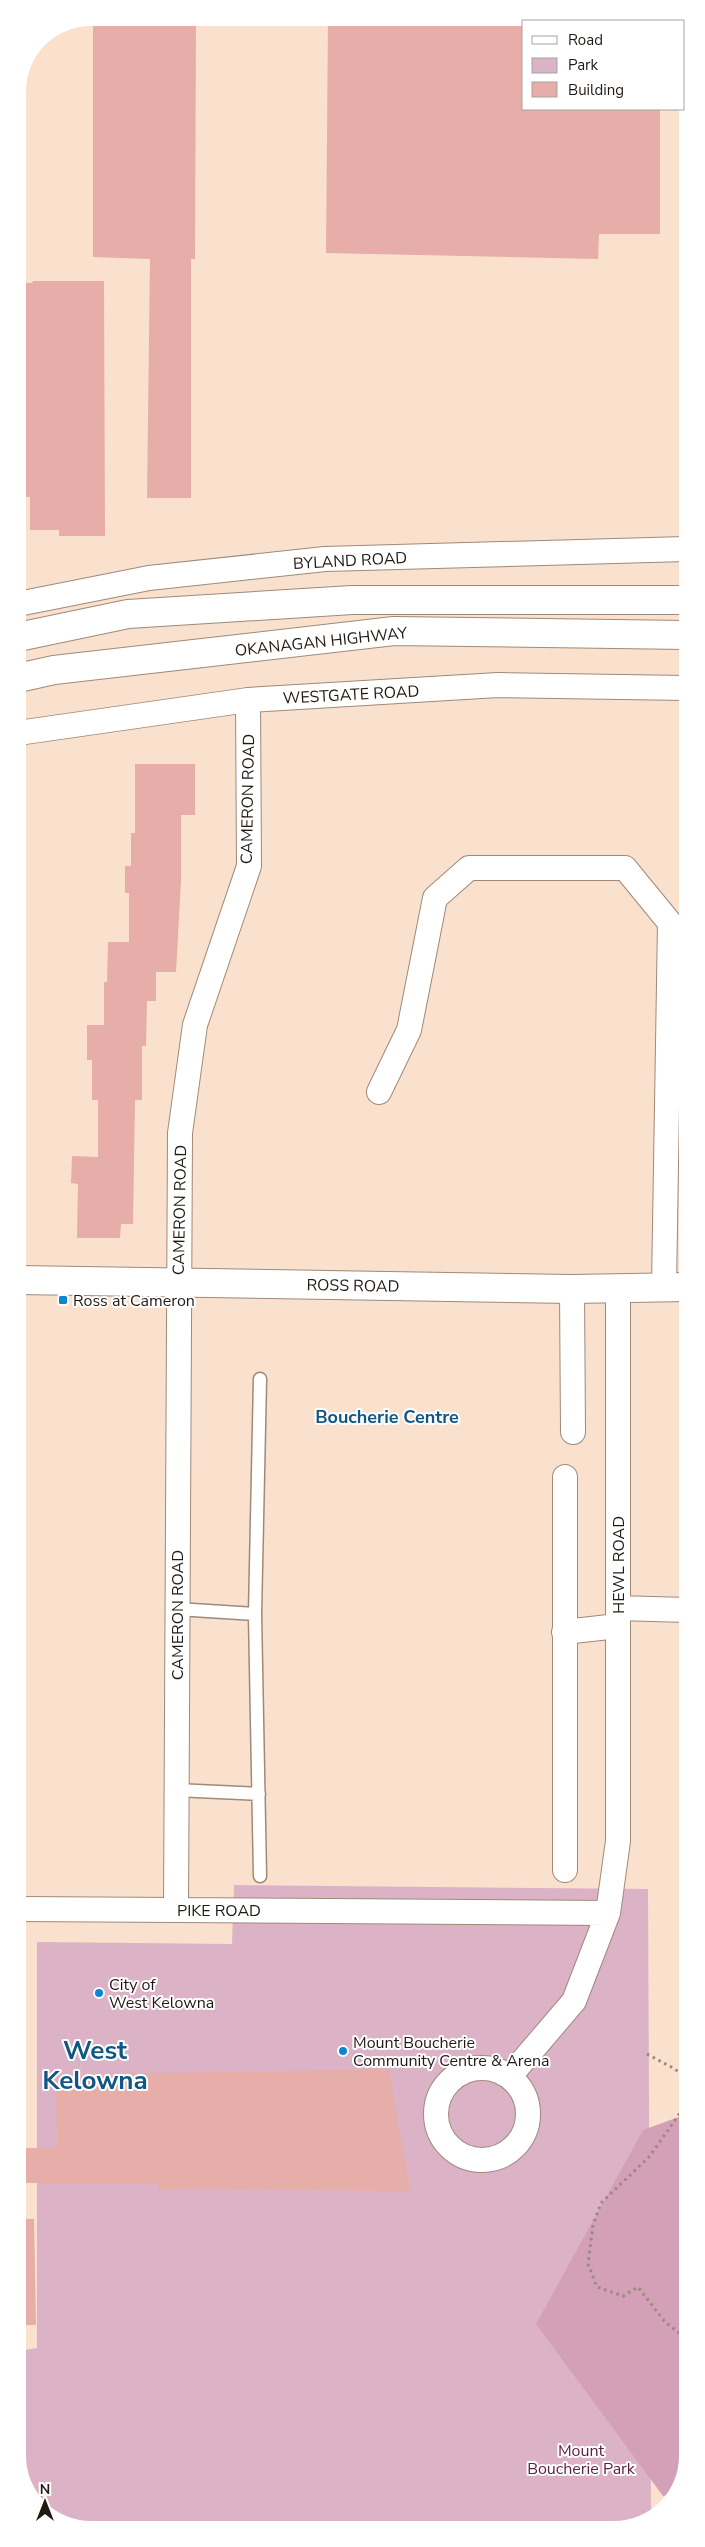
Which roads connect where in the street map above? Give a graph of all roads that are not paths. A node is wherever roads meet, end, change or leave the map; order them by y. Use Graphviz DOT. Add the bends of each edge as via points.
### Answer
graph roads {
  1 [pos="679,550"];
  2 [pos="679,600"];
  3 [pos="26,602"];
  4 [pos="26,635"];
  5 [pos="679,635"];
  6 [pos="26,676"];
  7 [pos="679,688"];
  8 [pos="248,700"];
  9 [pos="26,733"];
  10 [pos="379,1092"];
  11 [pos="26,1280"];
  12 [pos="178,1282"];
  13 [pos="675,1287"];
  14 [pos="572,1289"];
  15 [pos="618,1289"];
  16 [pos="260,1379"];
  17 [pos="573,1432"];
  18 [pos="565,1477"];
  19 [pos="177,1609"];
  20 [pos="679,1611"];
  21 [pos="255,1614"];
  22 [pos="618,1617"];
  23 [pos="564,1632"];
  24 [pos="176,1790"];
  25 [pos="259,1794"];
  26 [pos="565,1870"];
  27 [pos="260,1876"];
  28 [pos="26,1909"];
  29 [pos="176,1910"];
  30 [pos="608,1913"];
  31 [pos="510,2076"];
  1 -- 3 [label="street, BYLAND ROAD" via="325,559 149,578"];
  2 -- 4 [label="main road, OKANAGAN HIGHWAY" via="352,600 128,614"];
  5 -- 6 [label="main road, OKANAGAN HIGHWAY" via="394,631 54,670"];
  7 -- 8 [label="street, WESTGATE ROAD" via="498,685"];
  8 -- 9 [label="street, WESTGATE ROAD"];
  8 -- 12 [label="street, CAMERON ROAD" via="249,866 195,1025 180,1133"];
  10 -- 13 [label="street" via="409,1030 435,898 469,868 625,868 670,923"];
  11 -- 12 [label="main road, ROSS ROAD"];
  12 -- 14 [label="main road, ROSS ROAD"];
  12 -- 19 [label="street, CAMERON ROAD"];
  13 -- 15 [label="main road, ROSS ROAD"];
  14 -- 15 [label="main road, ROSS ROAD"];
  14 -- 17 [label="street"];
  15 -- 22 [label="street, HEWL ROAD"];
  16 -- 21 [label="lane"];
  18 -- 23 [label="street"];
  19 -- 21 [label="lane"];
  19 -- 24 [label="street, CAMERON ROAD"];
  20 -- 22 [label="street"];
  21 -- 25 [label="lane"];
  22 -- 23 [label="street"];
  22 -- 30 [label="street, HEWL ROAD" via="618,1841"];
  23 -- 26 [label="street"];
  24 -- 25 [label="lane"];
  24 -- 29 [label="street, CAMERON ROAD"];
  25 -- 27 [label="lane"];
  28 -- 29 [label="street, PIKE ROAD"];
  29 -- 30 [label="street, PIKE ROAD"];
  30 -- 31 [label="street, HEWL ROAD" via="574,2001"];
}
